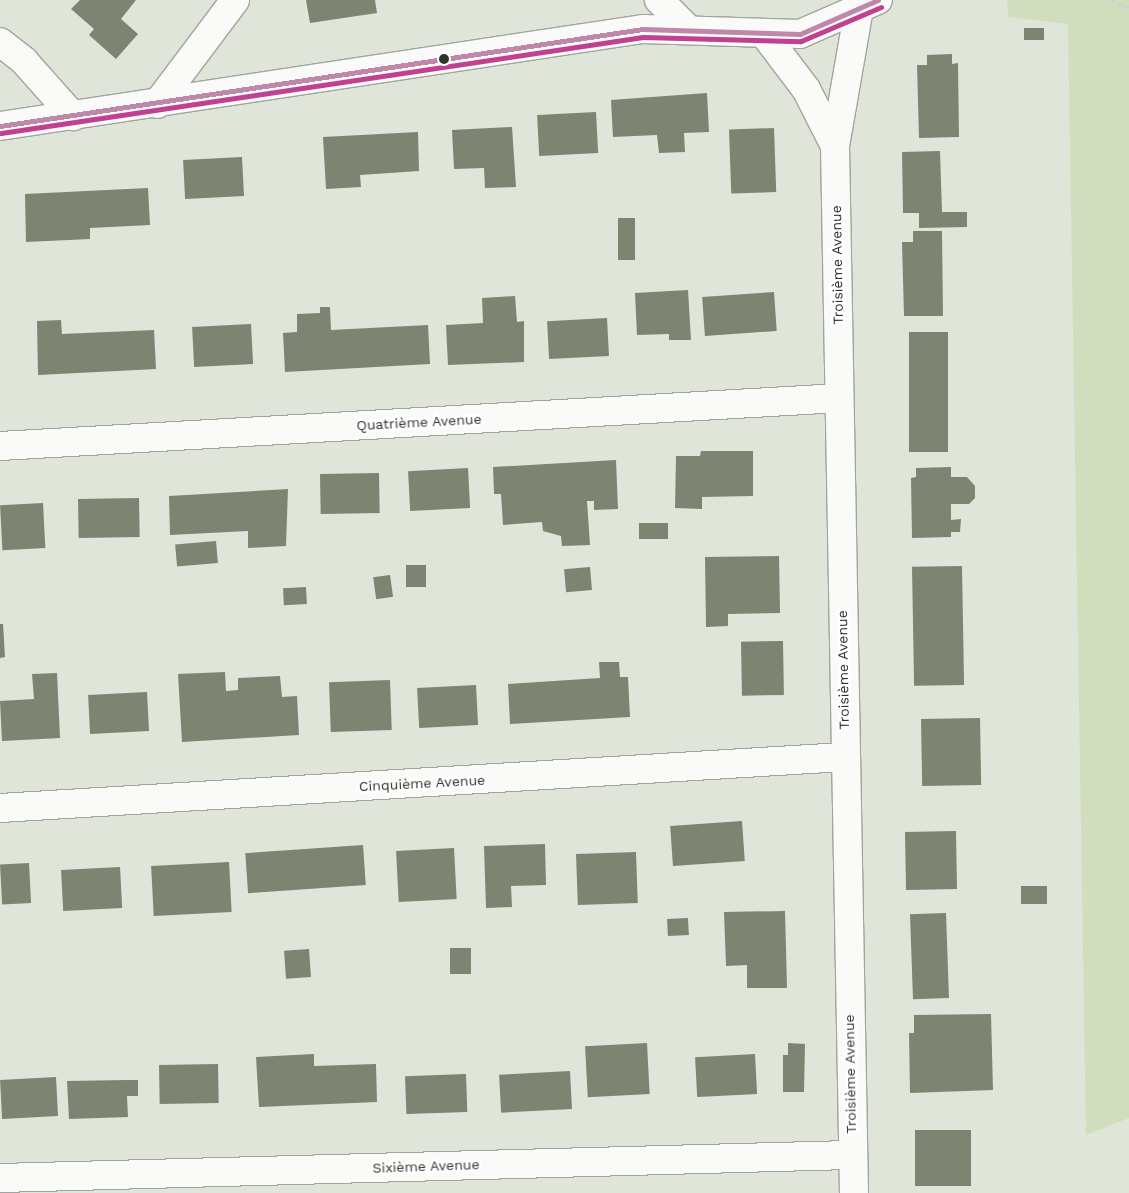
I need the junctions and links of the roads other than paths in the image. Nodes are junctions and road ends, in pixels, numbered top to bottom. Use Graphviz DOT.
graph roads {
  1 [pos="235,0"];
  2 [pos="659,0"];
  3 [pos="868,5"];
  4 [pos="687,28"];
  5 [pos="765,35"];
  6 [pos="0,42"];
  7 [pos="157,104"];
  8 [pos="73,116"];
  9 [pos="0,126"];
  10 [pos="835,146"];
  11 [pos="839,398"];
  12 [pos="0,446"];
  13 [pos="844,758"];
  14 [pos="0,808"];
  15 [pos="852,1155"];
  16 [pos="0,1178"];
  17 [pos="854,1193"];
  1 -- 7 [label="street"];
  2 -- 4 [label="street"];
  3 -- 5 [label="street"];
  3 -- 10 [label="street, Troisième Avenue"];
  4 -- 5 [label="street"];
  4 -- 7 [label="street"];
  5 -- 10 [label="street, Troisième Avenue"];
  6 -- 8 [label="street"];
  7 -- 8 [label="street"];
  8 -- 9 [label="street"];
  10 -- 11 [label="street, Troisième Avenue"];
  11 -- 12 [label="street, Quatrième Avenue"];
  11 -- 13 [label="street, Troisième Avenue"];
  13 -- 14 [label="street, Cinquième Avenue"];
  13 -- 15 [label="street, Troisième Avenue"];
  15 -- 16 [label="street, Sixième Avenue"];
  15 -- 17 [label="street, Troisième Avenue"];
}
